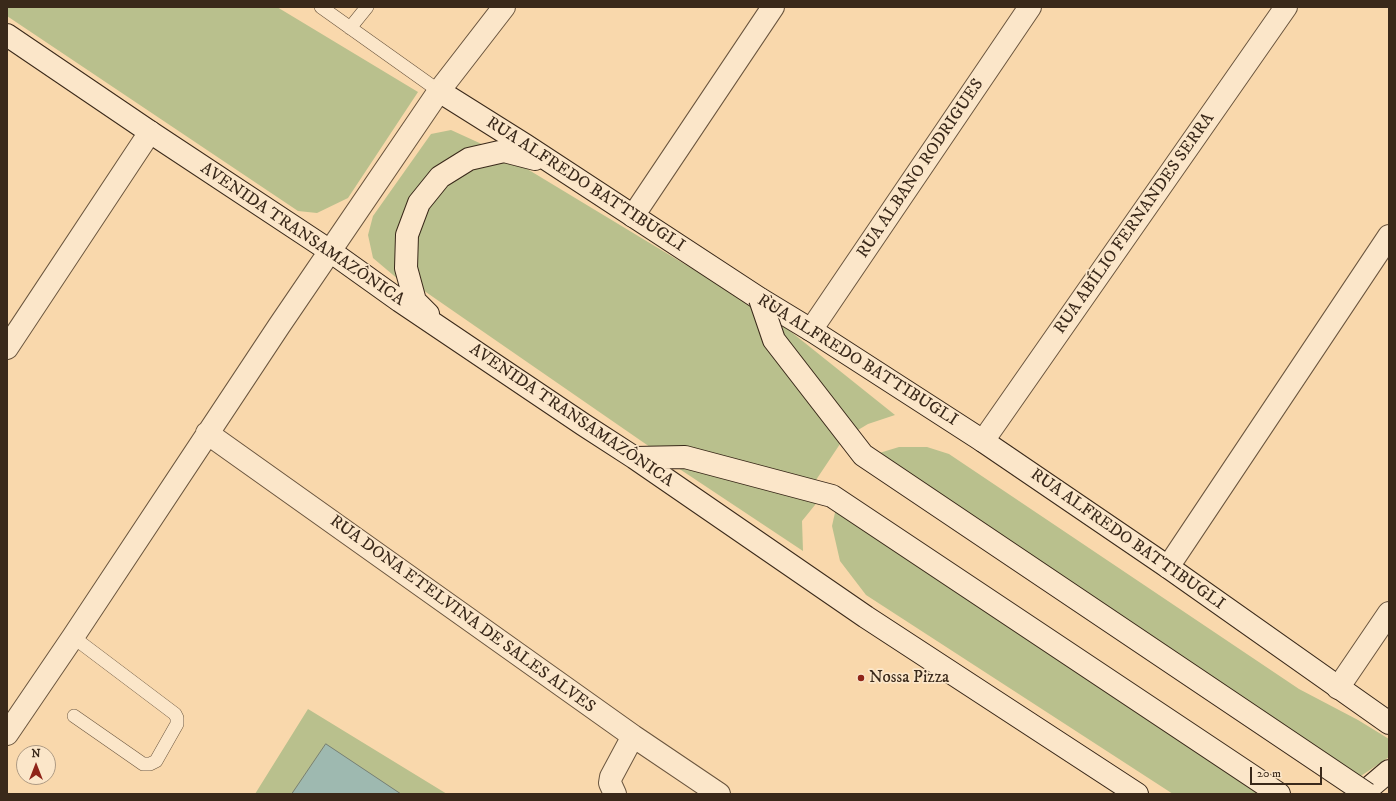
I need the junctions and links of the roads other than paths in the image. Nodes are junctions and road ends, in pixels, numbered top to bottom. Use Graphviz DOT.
graph roads {
  1 [pos="321,7"];
  2 [pos="367,7"];
  3 [pos="504,7"];
  4 [pos="773,7"];
  5 [pos="1030,7"];
  6 [pos="1286,7"];
  7 [pos="350,28"];
  8 [pos="7,35"];
  9 [pos="440,91"];
  10 [pos="150,132"];
  11 [pos="567,173"];
  12 [pos="633,216"];
  13 [pos="1389,236"];
  14 [pos="330,251"];
  15 [pos="760,299"];
  16 [pos="439,327"];
  17 [pos="812,330"];
  18 [pos="7,348"];
  19 [pos="208,433"];
  20 [pos="983,441"];
  21 [pos="635,458"];
  22 [pos="1168,567"];
  23 [pos="1389,613"];
  24 [pos="73,637"];
  25 [pos="1338,688"];
  26 [pos="74,716"];
  27 [pos="1389,723"];
  28 [pos="7,734"];
  29 [pos="633,736"];
  30 [pos="1389,771"];
  31 [pos="615,794"];
  32 [pos="719,794"];
  33 [pos="1137,794"];
  34 [pos="1279,794"];
  35 [pos="1362,794"];
  36 [pos="1367,794"];
  1 -- 7 [label="lane, RUA ALFREDO BATTIBUGLI"];
  2 -- 7 [label="lane"];
  3 -- 9 [label="street"];
  4 -- 12 [label="street"];
  5 -- 17 [label="street, RUA ALBANO RODRIGUES"];
  6 -- 20 [label="street, RUA ABÍLIO FERNANDES SERRA"];
  7 -- 9 [label="lane, RUA ALFREDO BATTIBUGLI"];
  8 -- 10 [label="street, AVENIDA TRANSAMAZÔNICA"];
  9 -- 11 [label="street, RUA ALFREDO BATTIBUGLI"];
  9 -- 14 [label="street"];
  10 -- 14 [label="street, AVENIDA TRANSAMAZÔNICA"];
  10 -- 18 [label="street"];
  11 -- 12 [label="street, RUA ALFREDO BATTIBUGLI"];
  11 -- 16 [label="street"];
  12 -- 15 [label="street, RUA ALFREDO BATTIBUGLI"];
  13 -- 22 [label="street"];
  14 -- 16 [label="street, AVENIDA TRANSAMAZÔNICA"];
  14 -- 19 [label="street"];
  15 -- 17 [label="street, RUA ALFREDO BATTIBUGLI"];
  15 -- 36 [label="street, bridge"];
  16 -- 21 [label="street, AVENIDA TRANSAMAZÔNICA"];
  17 -- 20 [label="street, RUA ALFREDO BATTIBUGLI"];
  19 -- 24 [label="street"];
  19 -- 29 [label="street, RUA DONA ETELVINA DE SALES ALVES"];
  20 -- 22 [label="street, RUA ALFREDO BATTIBUGLI"];
  21 -- 33 [label="street, AVENIDA TRANSAMAZÔNICA"];
  21 -- 34 [label="street"];
  22 -- 25 [label="street, RUA ALFREDO BATTIBUGLI"];
  23 -- 25 [label="street"];
  24 -- 26 [label="lane"];
  24 -- 28 [label="street"];
  25 -- 27 [label="street, RUA ALFREDO BATTIBUGLI"];
  29 -- 31 [label="street"];
  29 -- 32 [label="street, RUA DONA ETELVINA DE SALES ALVES"];
  30 -- 35 [label="street"];
}
